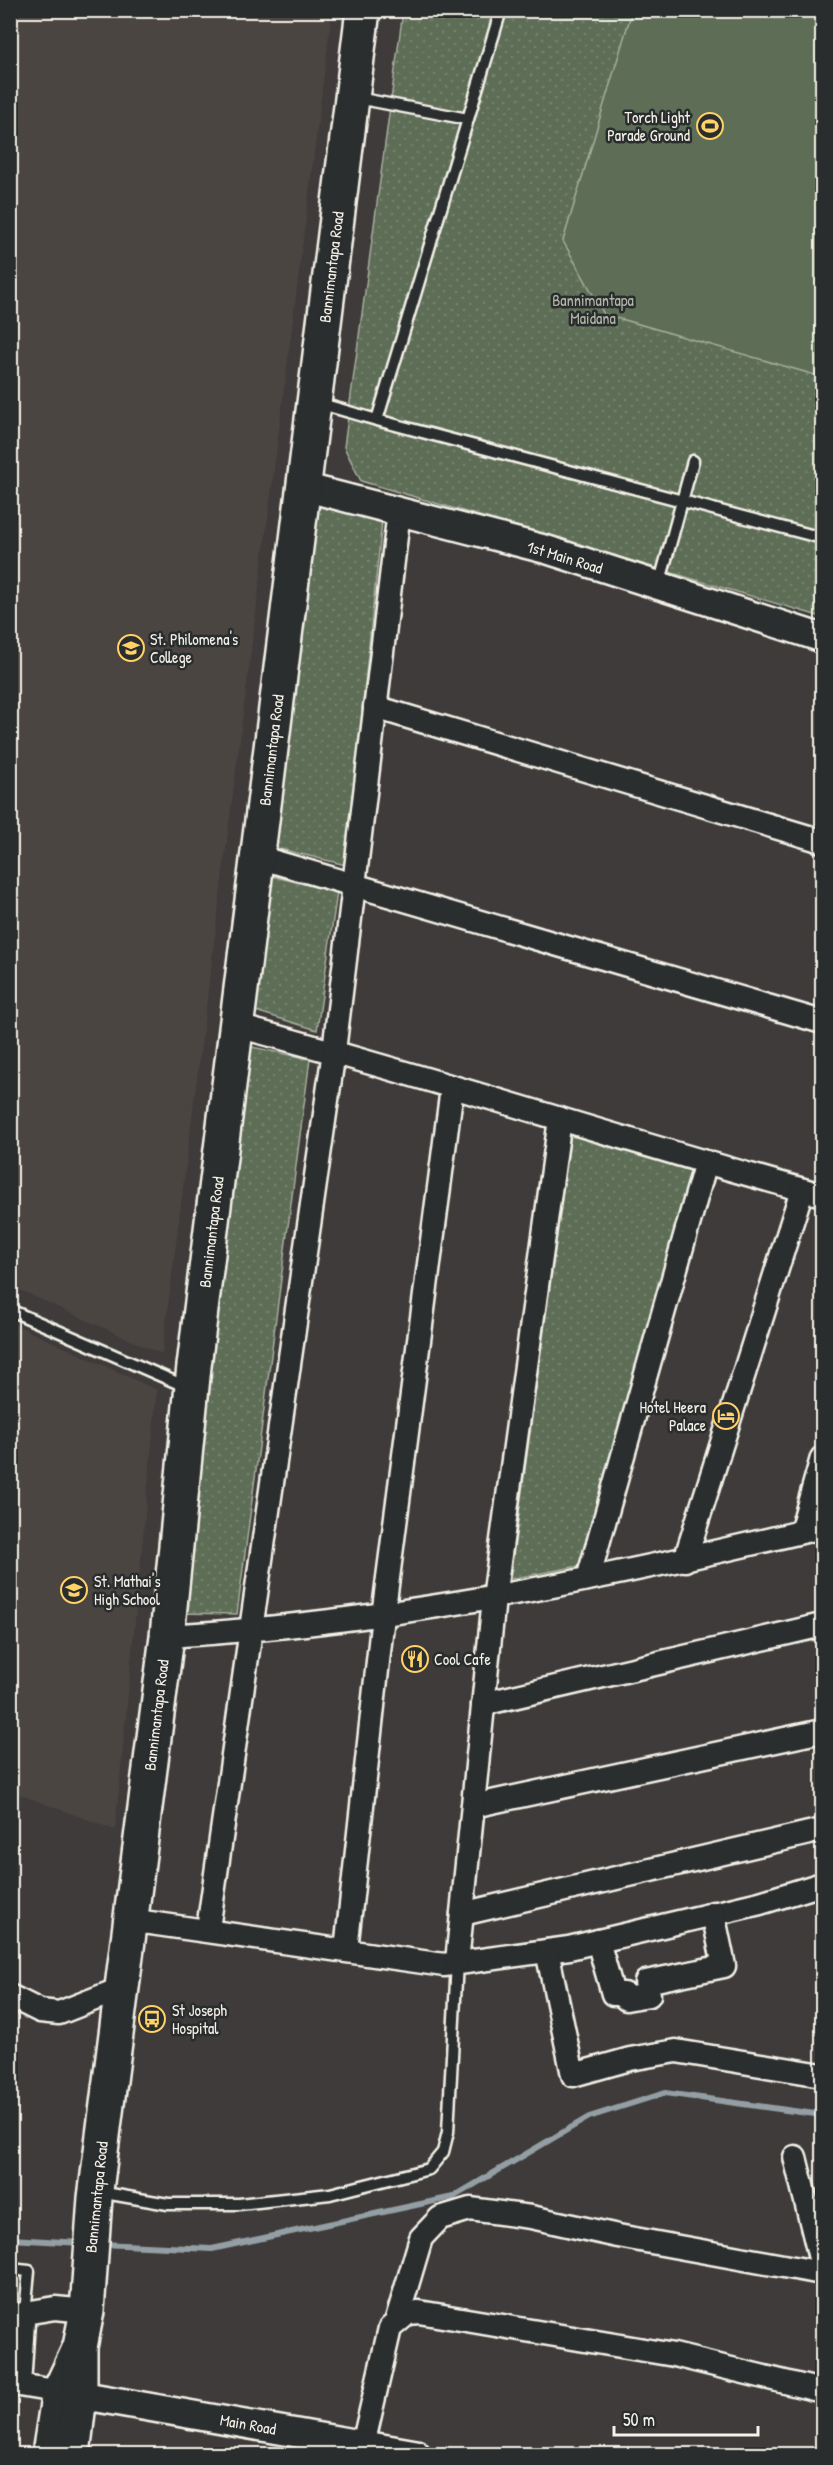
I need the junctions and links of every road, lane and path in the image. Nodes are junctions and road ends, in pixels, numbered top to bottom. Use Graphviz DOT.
graph roads {
  1 [pos="363,10"];
  2 [pos="501,10"];
  3 [pos="353,97"];
  4 [pos="468,119"];
  5 [pos="315,402"];
  6 [pos="377,420"];
  7 [pos="693,461"];
  8 [pos="304,487"];
  9 [pos="680,501"];
  10 [pos="399,511"];
  11 [pos="822,538"];
  12 [pos="659,586"];
  13 [pos="822,638"];
  14 [pos="375,707"];
  15 [pos="822,841"];
  16 [pos="258,857"];
  17 [pos="354,884"];
  18 [pos="822,1022"];
  19 [pos="237,1026"];
  20 [pos="334,1051"];
  21 [pos="452,1088"];
  22 [pos="560,1119"];
  23 [pos="706,1162"];
  24 [pos="812,1193"];
  25 [pos="10,1310"];
  26 [pos="192,1389"];
  27 [pos="822,1458"];
  28 [pos="812,1530"];
  29 [pos="685,1560"];
  30 [pos="588,1579"];
  31 [pos="494,1598"];
  32 [pos="383,1616"];
  33 [pos="822,1625"];
  34 [pos="250,1631"];
  35 [pos="167,1636"];
  36 [pos="483,1704"];
  37 [pos="822,1731"];
  38 [pos="473,1806"];
  39 [pos="822,1830"];
  40 [pos="822,1884"];
  41 [pos="713,1913"];
  42 [pos="462,1914"];
  43 [pos="129,1920"];
  44 [pos="208,1929"];
  45 [pos="598,1941"];
  46 [pos="346,1950"];
  47 [pos="547,1951"];
  48 [pos="457,1962"];
  49 [pos="120,1989"];
  50 [pos="10,1996"];
  51 [pos="822,2075"];
  52 [pos="795,2157"];
  53 [pos="95,2195"];
  54 [pos="822,2266"];
  55 [pos="10,2269"];
  56 [pos="822,2272"];
  57 [pos="87,2304"];
  58 [pos="25,2313"];
  59 [pos="397,2319"];
  60 [pos="822,2391"];
  61 [pos="69,2393"];
  62 [pos="363,2445"];
  63 [pos="49,2454"];
  64 [pos="73,2454"];
  65 [pos="416,2454"];
  1 -- 3 [label="main road, Bannimantapa Road"];
  2 -- 4 [label="lane"];
  3 -- 4 [label="lane"];
  3 -- 5 [label="main road, Bannimantapa Road"];
  4 -- 6 [label="lane"];
  5 -- 6 [label="lane"];
  5 -- 8 [label="main road, Bannimantapa Road"];
  6 -- 9 [label="lane"];
  7 -- 9 [label="lane"];
  8 -- 10 [label="street, 1st Main Road"];
  8 -- 16 [label="main road, Bannimantapa Road"];
  9 -- 11 [label="lane"];
  9 -- 12 [label="lane"];
  10 -- 12 [label="street, 1st Main Road"];
  10 -- 14 [label="street"];
  12 -- 13 [label="street, 1st Main Road"];
  14 -- 15 [label="street"];
  14 -- 17 [label="street"];
  16 -- 17 [label="street"];
  16 -- 19 [label="main road, Bannimantapa Road"];
  17 -- 18 [label="street"];
  17 -- 20 [label="street"];
  19 -- 20 [label="street"];
  19 -- 26 [label="main road, Bannimantapa Road"];
  20 -- 21 [label="street"];
  20 -- 34 [label="street"];
  21 -- 22 [label="street"];
  21 -- 32 [label="street"];
  22 -- 23 [label="street"];
  22 -- 31 [label="street"];
  23 -- 24 [label="street"];
  23 -- 30 [label="street"];
  24 -- 29 [label="street"];
  25 -- 26 [label="lane"];
  26 -- 35 [label="main road, Bannimantapa Road"];
  27 -- 28 [label="street"];
  28 -- 29 [label="street"];
  29 -- 30 [label="street"];
  30 -- 31 [label="street"];
  31 -- 32 [label="street"];
  31 -- 36 [label="street"];
  32 -- 34 [label="street"];
  32 -- 46 [label="street"];
  33 -- 36 [label="street"];
  34 -- 35 [label="street"];
  34 -- 44 [label="street"];
  35 -- 43 [label="main road, Bannimantapa Road"];
  36 -- 38 [label="street"];
  37 -- 38 [label="street"];
  38 -- 42 [label="street"];
  39 -- 42 [label="street"];
  40 -- 41 [label="street"];
  41 -- 45 [label="street"];
  41 -- 45 [label="street"];
  42 -- 48 [label="street"];
  43 -- 44 [label="street"];
  43 -- 49 [label="main road, Bannimantapa Road"];
  44 -- 46 [label="street"];
  45 -- 47 [label="street"];
  46 -- 48 [label="street"];
  47 -- 48 [label="street"];
  47 -- 51 [label="street"];
  48 -- 53 [label="lane"];
  49 -- 50 [label="street"];
  49 -- 53 [label="main road, Bannimantapa Road"];
  52 -- 54 [label="street"];
  53 -- 57 [label="main road, Bannimantapa Road"];
  55 -- 58 [label="lane"];
  56 -- 59 [label="street"];
  57 -- 58 [label="street"];
  57 -- 61 [label="main road, Bannimantapa Road"];
  58 -- 61 [label="street"];
  59 -- 60 [label="street"];
  59 -- 62 [label="street"];
  61 -- 62 [label="street, Main Road"];
  61 -- 63 [label="main road"];
  61 -- 64 [label="main road, Bannimantapa Road"];
  62 -- 65 [label="street, Main Road"];
}
